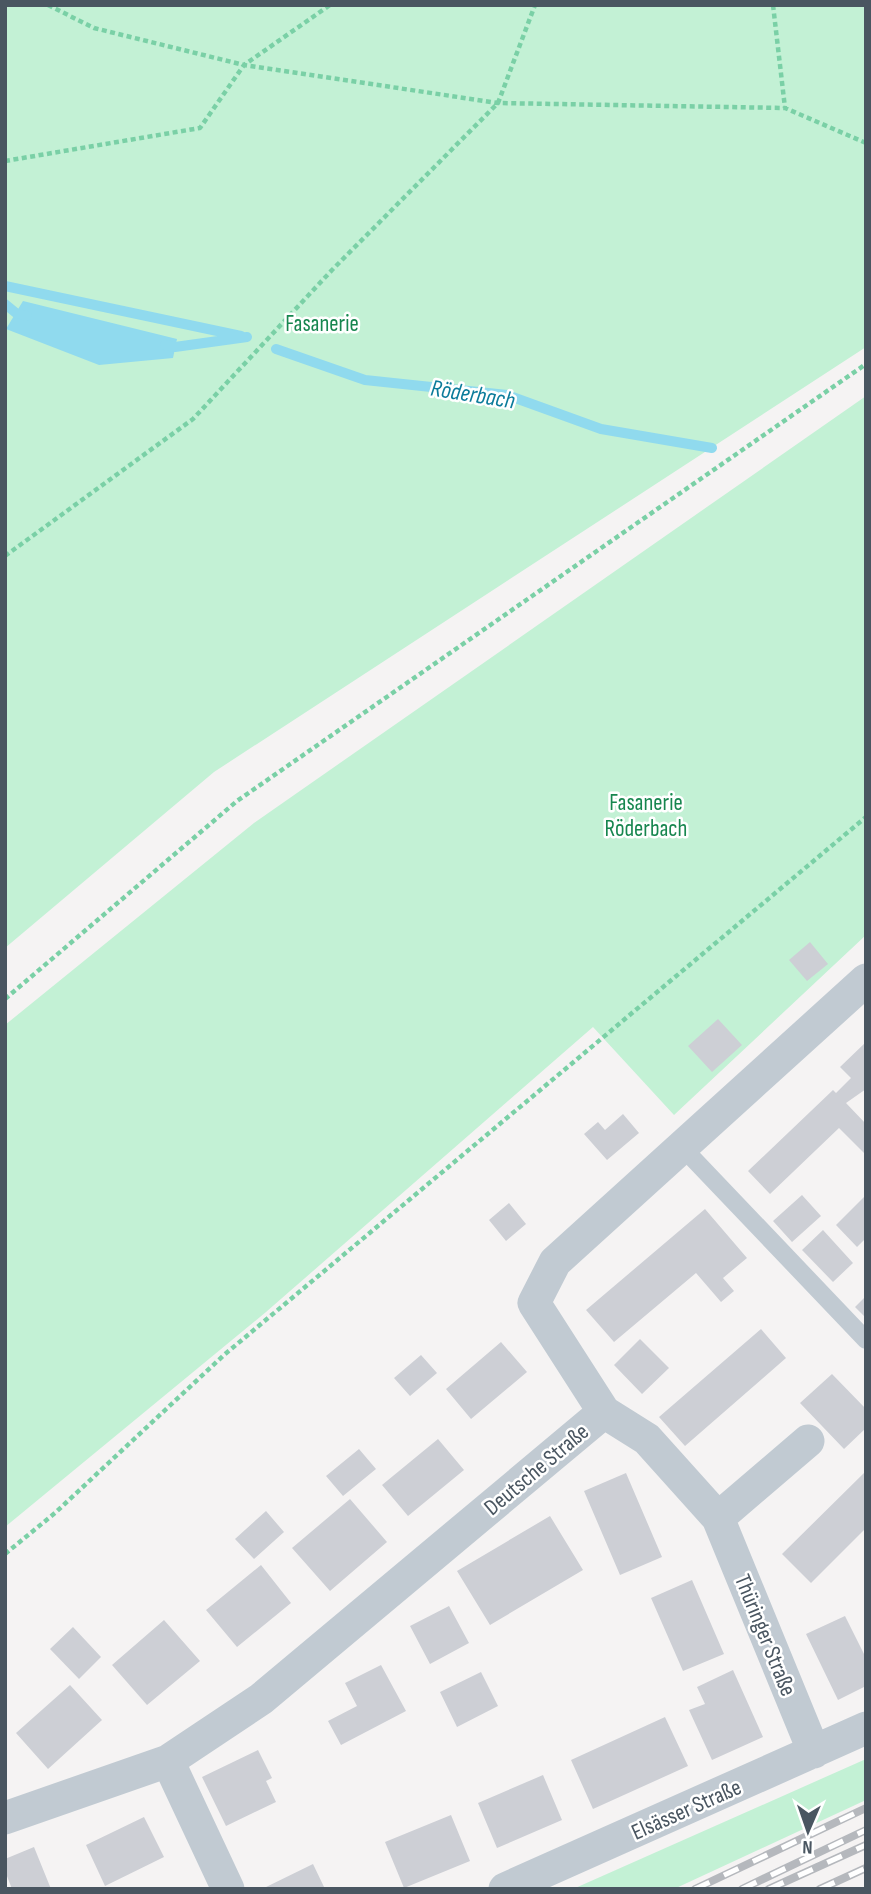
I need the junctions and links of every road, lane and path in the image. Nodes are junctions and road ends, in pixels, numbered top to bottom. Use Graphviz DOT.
graph roads {
  1 [pos="47,5"];
  2 [pos="330,5"];
  3 [pos="535,5"];
  4 [pos="773,5"];
  5 [pos="244,65"];
  6 [pos="498,103"];
  7 [pos="785,108"];
  8 [pos="865,140"];
  9 [pos="5,161"];
  10 [pos="866,364"];
  11 [pos="5,556"];
  12 [pos="866,817"];
  13 [pos="862,991"];
  14 [pos="5,999"];
  15 [pos="682,1147"];
  16 [pos="866,1340"];
  17 [pos="604,1412"];
  18 [pos="808,1441"];
  19 [pos="718,1518"];
  20 [pos="5,1554"];
  21 [pos="866,1728"];
  22 [pos="814,1752"];
  23 [pos="168,1760"];
  24 [pos="5,1818"];
  25 [pos="228,1889"];
  26 [pos="505,1889"];
  1 -- 5 [label="path"];
  2 -- 5 [label="path"];
  3 -- 6 [label="path"];
  4 -- 7 [label="path"];
  5 -- 6 [label="path"];
  5 -- 9 [label="path"];
  6 -- 7 [label="path"];
  6 -- 11 [label="path"];
  7 -- 8 [label="path"];
  10 -- 14 [label="path"];
  12 -- 20 [label="path"];
  13 -- 15 [label="street, Deutsche Straße"];
  15 -- 16 [label="lane"];
  15 -- 17 [label="street, Deutsche Straße"];
  17 -- 19 [label="street, Thüringer Straße"];
  17 -- 23 [label="street, Deutsche Straße"];
  18 -- 19 [label="street"];
  19 -- 22 [label="street, Thüringer Straße"];
  21 -- 22 [label="street, Elsässer Straße"];
  22 -- 26 [label="street, Elsässer Straße"];
  23 -- 24 [label="street, Deutsche Straße"];
  23 -- 25 [label="street"];
}
